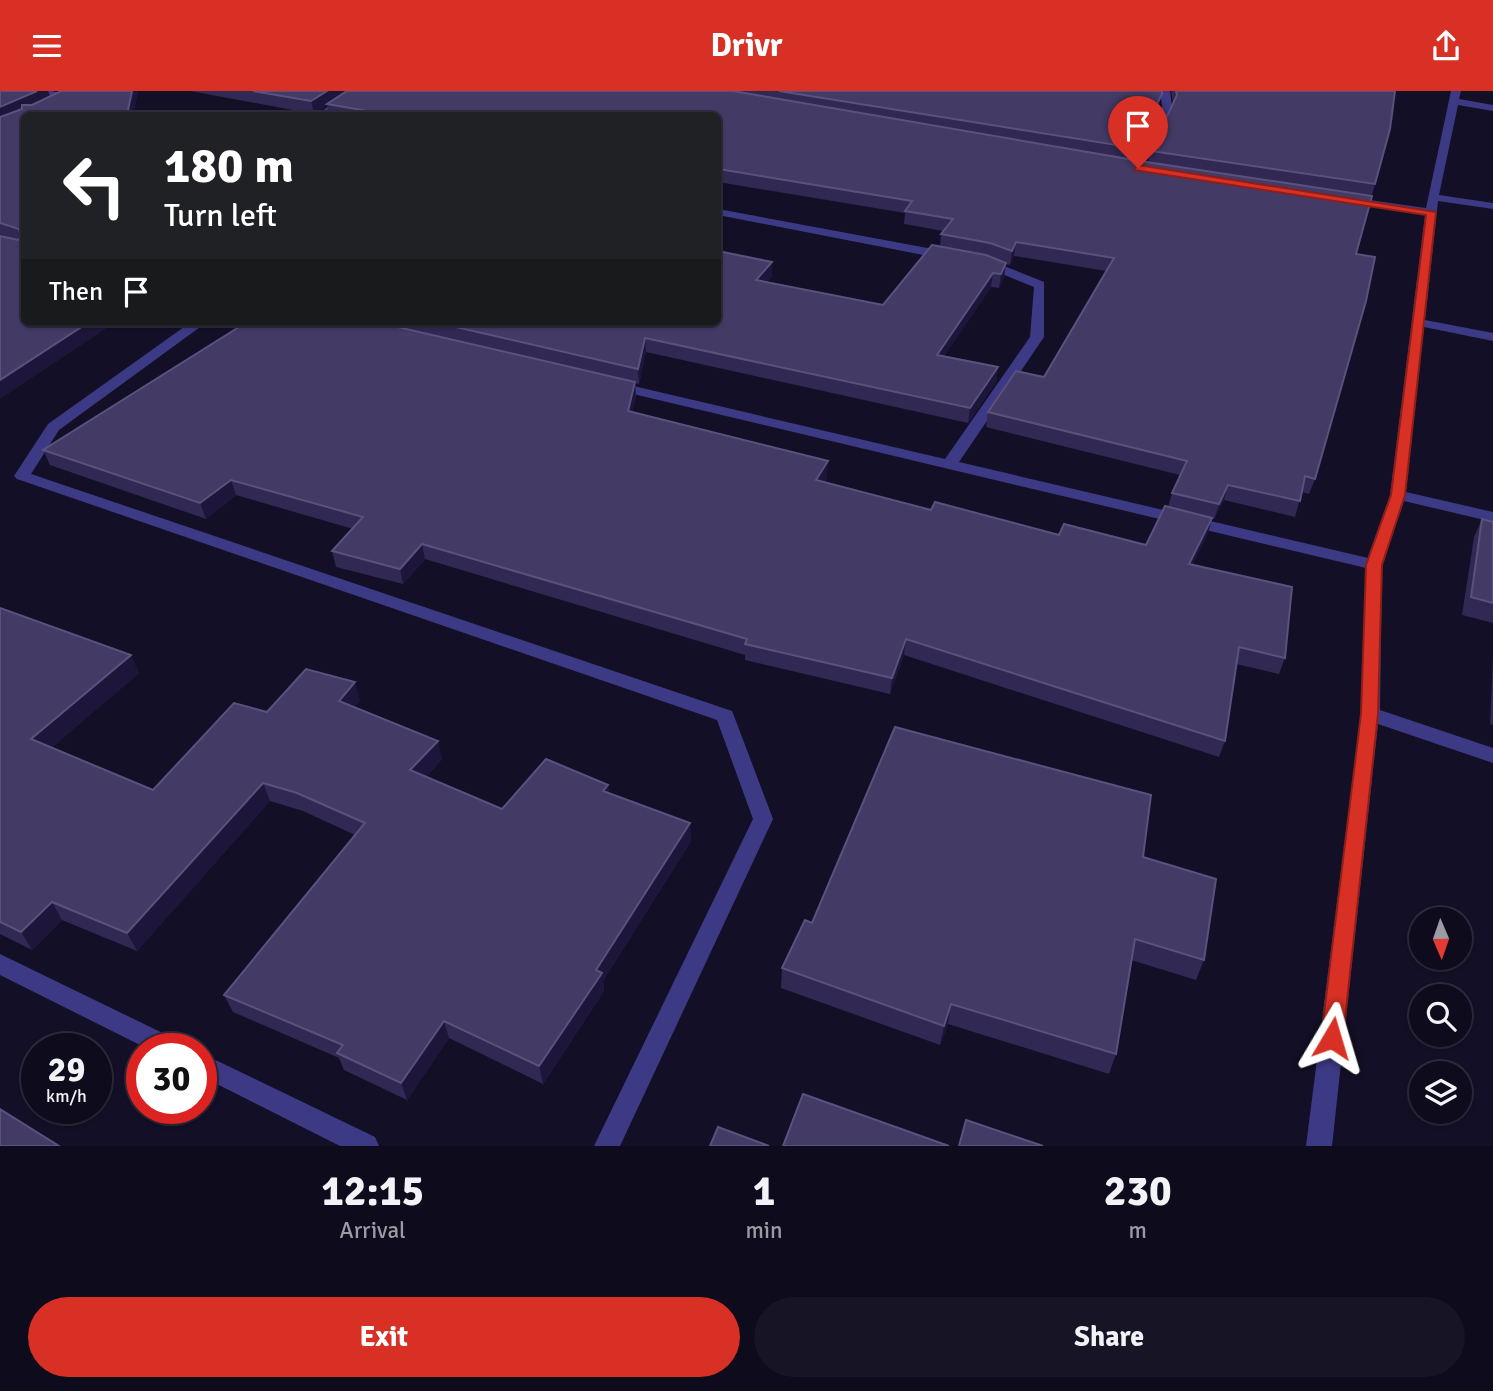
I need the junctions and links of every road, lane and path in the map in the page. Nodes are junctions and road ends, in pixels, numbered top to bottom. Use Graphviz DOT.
graph roads {
  1 [pos="37,91"];
  2 [pos="84,91"];
  3 [pos="358,91"];
  4 [pos="1165,91"];
  5 [pos="1454,96"];
  6 [pos="69,97"];
  7 [pos="48,106"];
  8 [pos="1493,108"];
  9 [pos="326,112"];
  10 [pos="1124,166"];
  11 [pos="1138,168"];
  12 [pos="1151,170"];
  13 [pos="1338,198"];
  14 [pos="1432,205"];
  15 [pos="1493,206"];
  16 [pos="721,213"];
  17 [pos="1418,323"];
  18 [pos="194,326"];
  19 [pos="1493,337"];
  20 [pos="601,383"];
  21 [pos="949,465"];
  22 [pos="1398,495"];
  23 [pos="1493,517"];
  24 [pos="1374,565"];
  25 [pos="1370,714"];
  26 [pos="1493,756"];
  27 [pos="0,964"];
  28 [pos="139,1033"];
  29 [pos="217,1072"];
  30 [pos="366,1146"];
  31 [pos="607,1146"];
  32 [pos="1319,1146"];
  1 -- 6 [label="street"];
  2 -- 6 [label="street"];
  3 -- 9 [label="street"];
  4 -- 11 [label="street"];
  5 -- 8 [label="street"];
  5 -- 14 [label="street"];
  6 -- 7 [label="street"];
  10 -- 11 [label="street"];
  11 -- 12 [label="street"];
  13 -- 14 [label="street"];
  14 -- 15 [label="street"];
  14 -- 17 [label="street"];
  16 -- 21 [label="street"];
  17 -- 19 [label="street"];
  17 -- 22 [label="street"];
  18 -- 31 [label="street"];
  20 -- 21 [label="street"];
  21 -- 24 [label="street"];
  22 -- 23 [label="street"];
  22 -- 24 [label="street"];
  24 -- 25 [label="street"];
  25 -- 26 [label="street"];
  25 -- 32 [label="street"];
  27 -- 28 [label="street"];
  29 -- 30 [label="street"];
}
